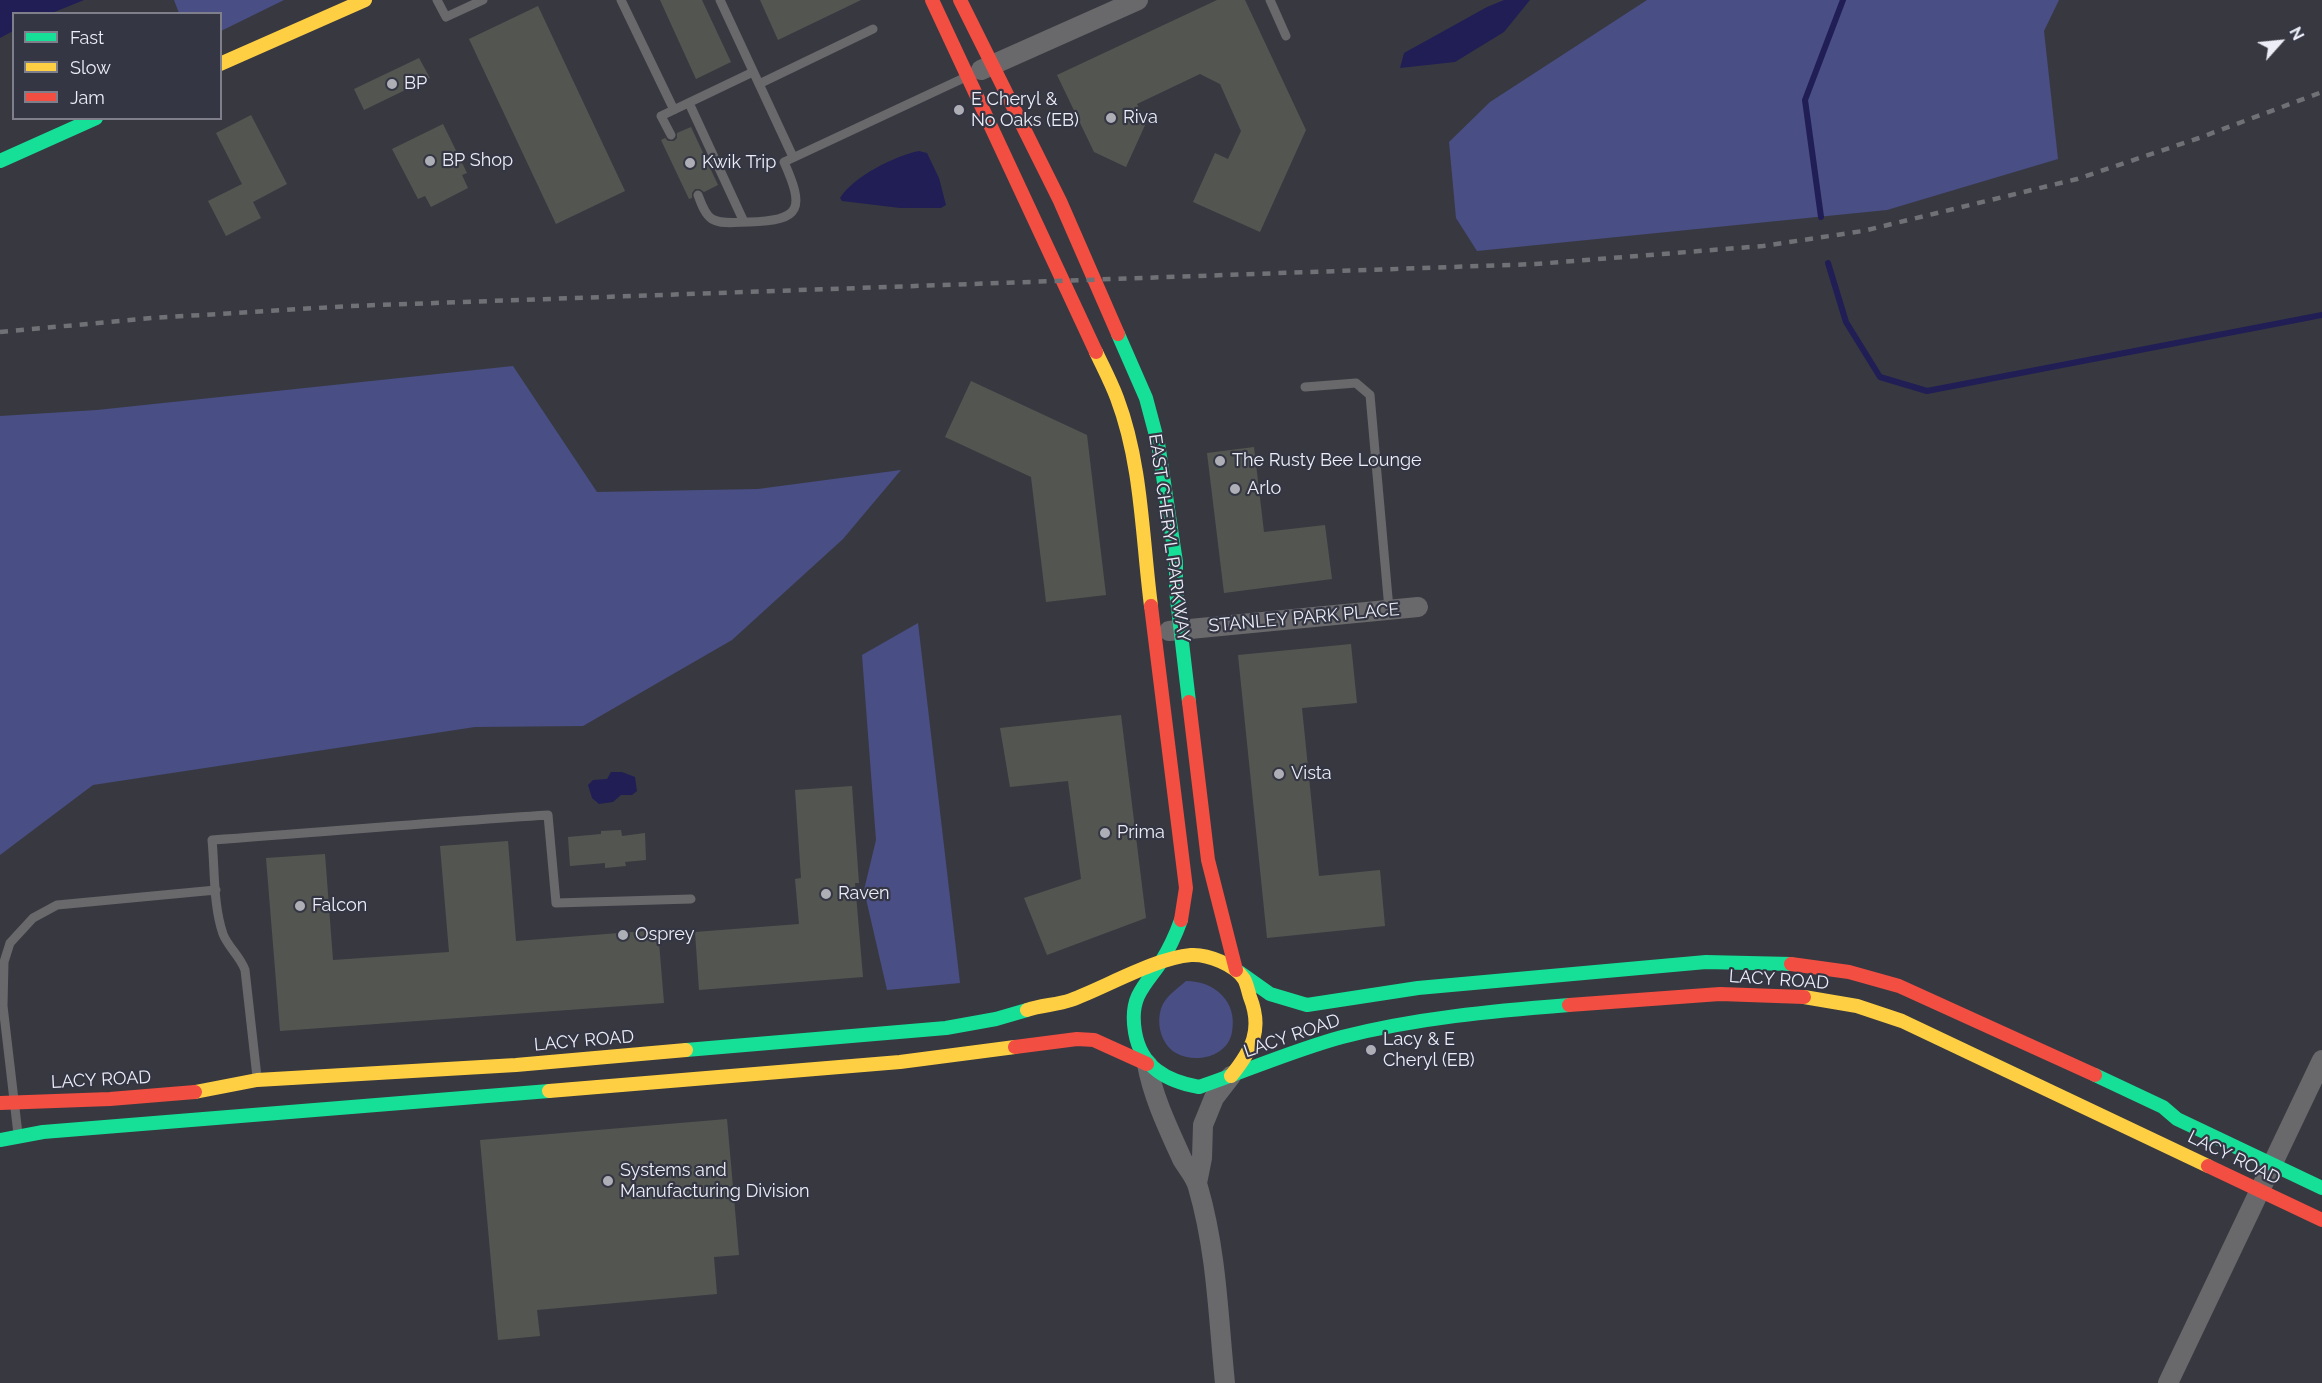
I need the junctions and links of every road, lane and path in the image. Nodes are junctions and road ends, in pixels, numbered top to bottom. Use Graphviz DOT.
graph roads {
  1 [pos="365,0"];
  2 [pos="437,0"];
  3 [pos="483,0"];
  4 [pos="621,0"];
  5 [pos="720,0"];
  6 [pos="932,0"];
  7 [pos="960,0"];
  8 [pos="1138,0"];
  9 [pos="1270,0"];
  10 [pos="873,29"];
  11 [pos="1286,36"];
  12 [pos="222,63"];
  13 [pos="992,65"];
  14 [pos="753,72"];
  15 [pos="967,76"];
  16 [pos="759,84"];
  17 [pos="689,103"];
  18 [pos="674,110"];
  19 [pos="92,120"];
  20 [pos="671,135"];
  21 [pos="793,157"];
  22 [pos="0,161"];
  23 [pos="698,195"];
  24 [pos="744,222"];
  25 [pos="1305,387"];
  26 [pos="1418,607"];
  27 [pos="1389,609"];
  28 [pos="1181,629"];
  29 [pos="1154,632"];
  30 [pos="216,890"];
  31 [pos="691,899"];
  32 [pos="1162,962"];
  33 [pos="1236,970"];
  34 [pos="2322,1060"];
  35 [pos="1147,1064"];
  36 [pos="1231,1076"];
  37 [pos="257,1080"];
  38 [pos="0,1102"];
  39 [pos="14,1102"];
  40 [pos="18,1136"];
  41 [pos="0,1140"];
  42 [pos="2272,1165"];
  43 [pos="1197,1183"];
  44 [pos="2322,1188"];
  45 [pos="2260,1190"];
  46 [pos="2322,1220"];
  47 [pos="1225,1383"];
  48 [pos="2168,1383"];
  1 -- 12 [label="main road"];
  2 -- 3 [label="lane"];
  4 -- 18 [label="lane"];
  5 -- 14 [label="lane"];
  6 -- 15 [label="main road, EAST CHERYL PARKWAY"];
  7 -- 13 [label="main road, EAST CHERYL PARKWAY"];
  8 -- 13 [label="street"];
  9 -- 11 [label="lane"];
  10 -- 16 [label="lane"];
  13 -- 15 [label="street"];
  13 -- 28 [label="main road, EAST CHERYL PARKWAY"];
  14 -- 16 [label="lane"];
  14 -- 17 [label="lane"];
  15 -- 21 [label="lane"];
  15 -- 29 [label="main road, EAST CHERYL PARKWAY"];
  16 -- 21 [label="lane"];
  17 -- 18 [label="lane"];
  17 -- 24 [label="lane"];
  18 -- 20 [label="lane"];
  19 -- 22 [label="main road"];
  21 -- 24 [label="lane"];
  23 -- 24 [label="lane"];
  25 -- 27 [label="lane"];
  26 -- 27 [label="street, STANLEY PARK PLACE"];
  27 -- 28 [label="street, STANLEY PARK PLACE"];
  28 -- 29 [label="street, STANLEY PARK PLACE"];
  28 -- 33 [label="main road, EAST CHERYL PARKWAY"];
  29 -- 32 [label="main road, EAST CHERYL PARKWAY"];
  30 -- 31 [label="lane"];
  30 -- 37 [label="lane"];
  30 -- 39 [label="lane"];
  32 -- 33 [label="main road"];
  32 -- 35 [label="main road"];
  32 -- 37 [label="main road, LACY ROAD"];
  33 -- 36 [label="main road"];
  33 -- 42 [label="main road, LACY ROAD"];
  34 -- 42 [label="street"];
  35 -- 36 [label="main road"];
  35 -- 40 [label="main road"];
  35 -- 43 [label="street"];
  36 -- 43 [label="street"];
  36 -- 45 [label="main road, LACY ROAD"];
  37 -- 39 [label="main road, LACY ROAD"];
  38 -- 39 [label="main road, LACY ROAD"];
  39 -- 40 [label="lane"];
  40 -- 41 [label="main road"];
  42 -- 44 [label="main road, LACY ROAD"];
  42 -- 45 [label="street"];
  43 -- 47 [label="street"];
  45 -- 46 [label="main road, LACY ROAD"];
  45 -- 48 [label="street"];
}
